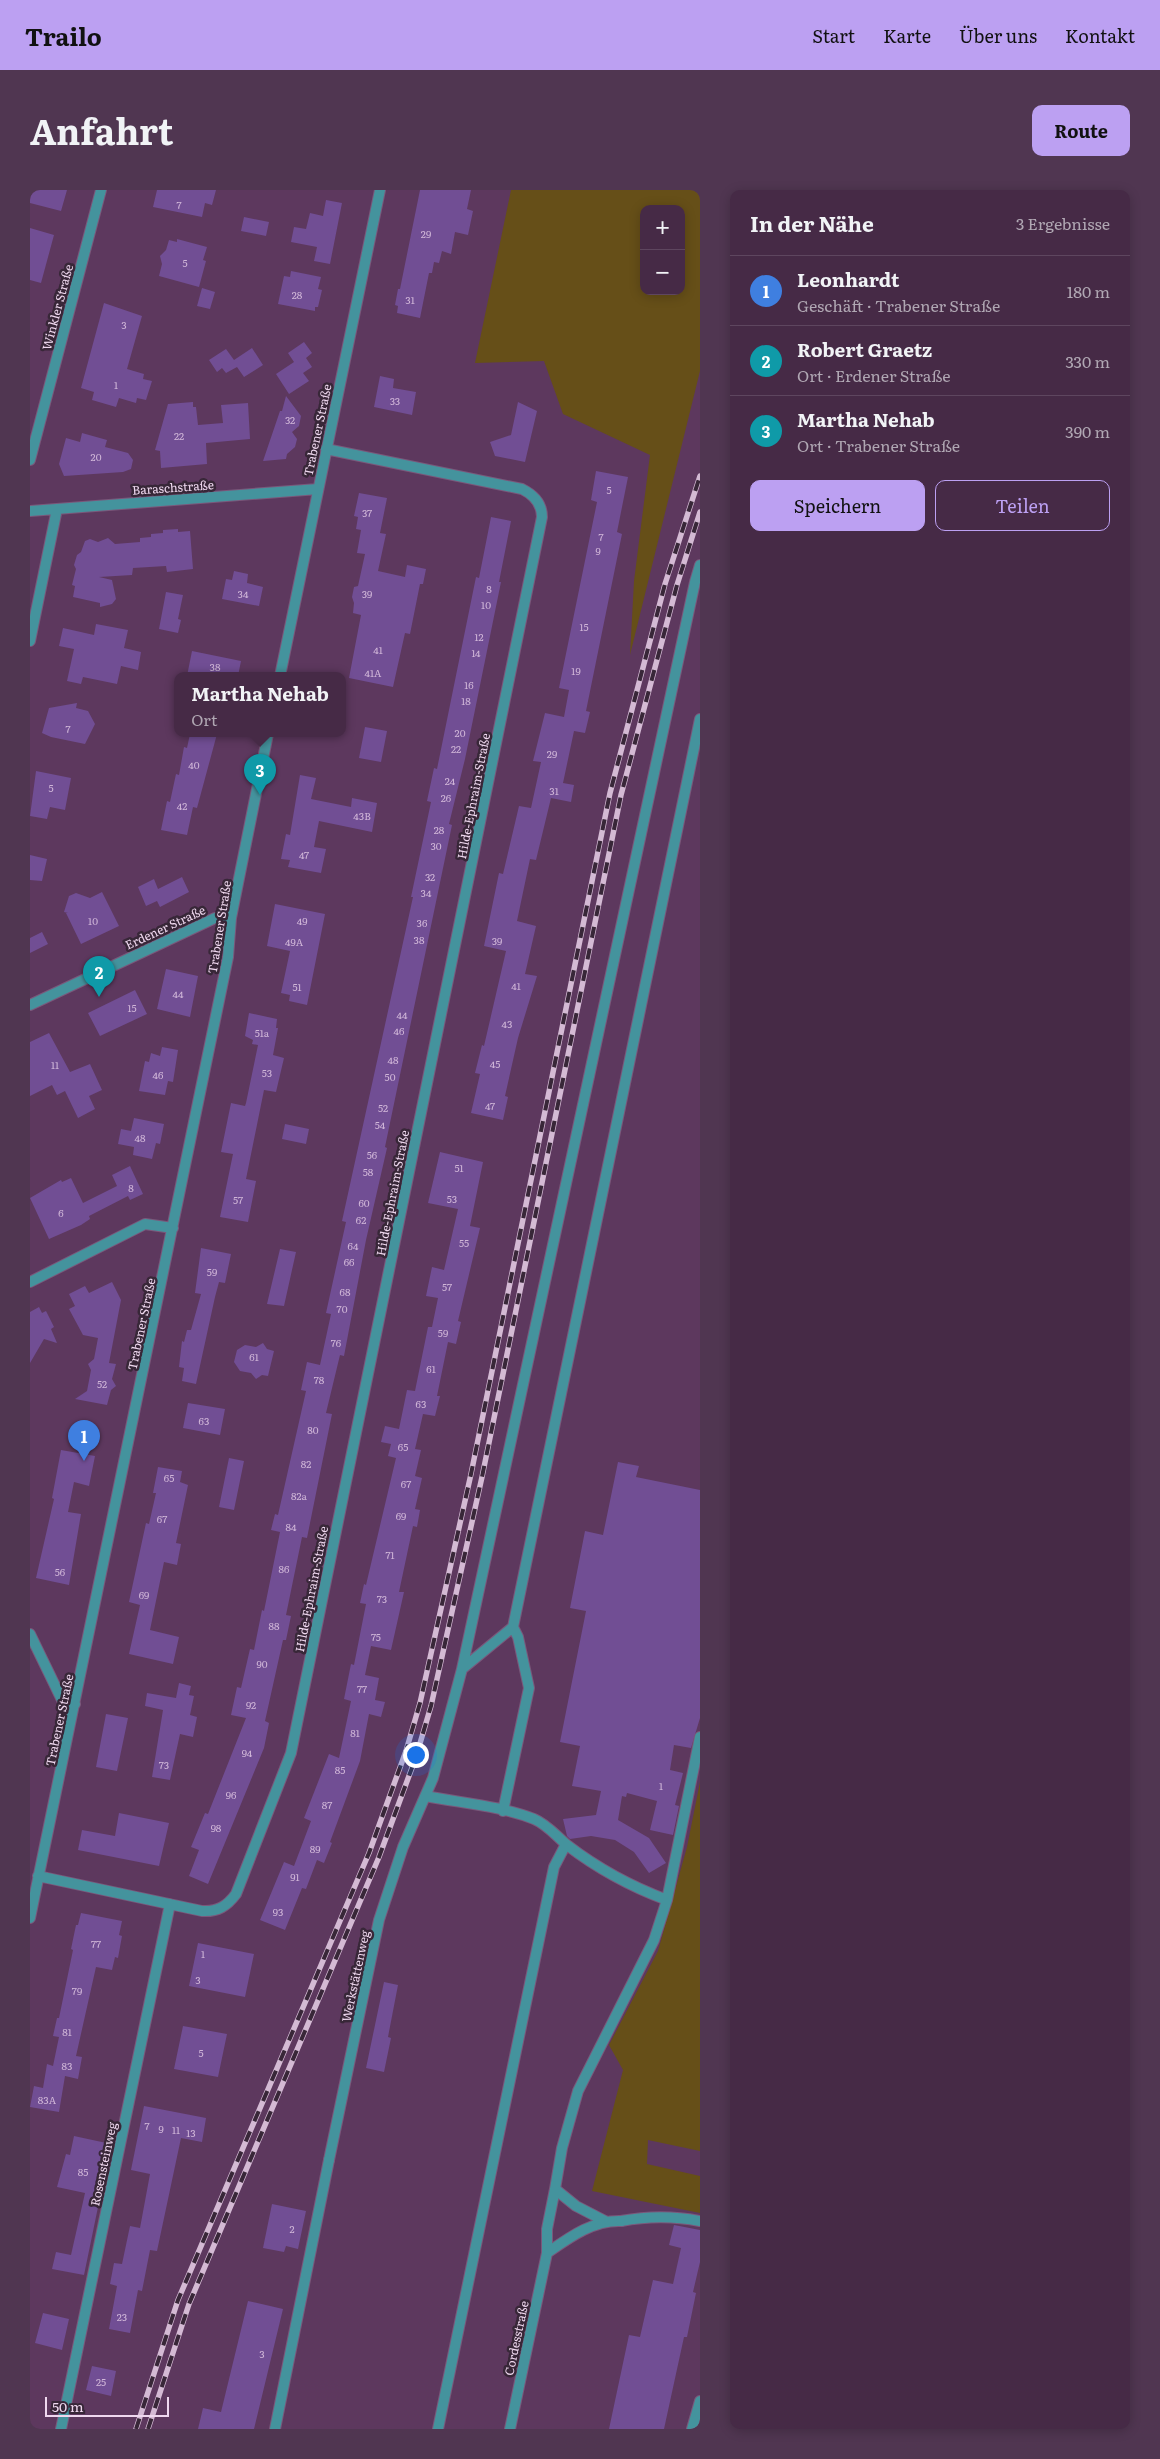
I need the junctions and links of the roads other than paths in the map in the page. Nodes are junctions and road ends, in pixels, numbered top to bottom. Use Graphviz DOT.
graph roads {
  1 [pos="101,190"];
  2 [pos="380,190"];
  3 [pos="326,450"];
  4 [pos="30,460"];
  5 [pos="318,489"];
  6 [pos="57,509"];
  7 [pos="30,511"];
  8 [pos="700,565"];
  9 [pos="697,583"];
  10 [pos="30,641"];
  11 [pos="281,672"];
  12 [pos="700,720"];
  13 [pos="267,737"];
  14 [pos="231,918"];
  15 [pos="30,1005"];
  16 [pos="173,1228"];
  17 [pos="30,1282"];
  18 [pos="513,1627"];
  19 [pos="30,1634"];
  20 [pos="462,1669"];
  21 [pos="76,1704"];
  22 [pos="700,1737"];
  23 [pos="426,1796"];
  24 [pos="503,1811"];
  25 [pos="566,1844"];
  26 [pos="38,1876"];
  27 [pos="666,1900"];
  28 [pos="170,1904"];
  29 [pos="30,1918"];
  30 [pos="555,2189"];
  31 [pos="605,2220"];
  32 [pos="700,2221"];
  33 [pos="547,2253"];
  34 [pos="700,2400"];
  35 [pos="61,2429"];
  36 [pos="275,2429"];
  37 [pos="438,2429"];
  38 [pos="510,2429"];
  39 [pos="692,2429"];
  1 -- 4 [label="street, Winkler Straße"];
  2 -- 3 [label="street, Trabener Straße"];
  3 -- 5 [label="street, Trabener Straße"];
  3 -- 28 [label="street, Hilde-Ephraim-Straße"];
  5 -- 6 [label="street, Baraschstraße"];
  5 -- 11 [label="street, Trabener Straße"];
  6 -- 7 [label="street, Baraschstraße"];
  6 -- 10 [label="street"];
  8 -- 9 [label="street, Werkstättenweg"];
  9 -- 20 [label="street, Werkstättenweg"];
  12 -- 18 [label="street"];
  13 -- 14 [label="street, Trabener Straße"];
  14 -- 15 [label="street, Erdener Straße"];
  14 -- 16 [label="street, Trabener Straße"];
  16 -- 17 [label="street"];
  16 -- 21 [label="street, Trabener Straße"];
  18 -- 20 [label="street"];
  18 -- 24 [label="street"];
  19 -- 21 [label="street"];
  20 -- 23 [label="street, Werkstättenweg"];
  21 -- 26 [label="street, Trabener Straße"];
  22 -- 27 [label="street"];
  23 -- 24 [label="street"];
  23 -- 36 [label="street, Werkstättenweg"];
  24 -- 25 [label="street"];
  25 -- 27 [label="street"];
  25 -- 37 [label="street"];
  26 -- 28 [label="street, Hilde-Ephraim-Straße"];
  26 -- 29 [label="street, Trabener Straße"];
  27 -- 30 [label="street"];
  28 -- 35 [label="street, Rosensteinweg"];
  30 -- 31 [label="street"];
  30 -- 33 [label="street, Cordesstraße"];
  31 -- 32 [label="street"];
  31 -- 33 [label="street"];
  33 -- 38 [label="street, Cordesstraße"];
  34 -- 39 [label="street"];
}
